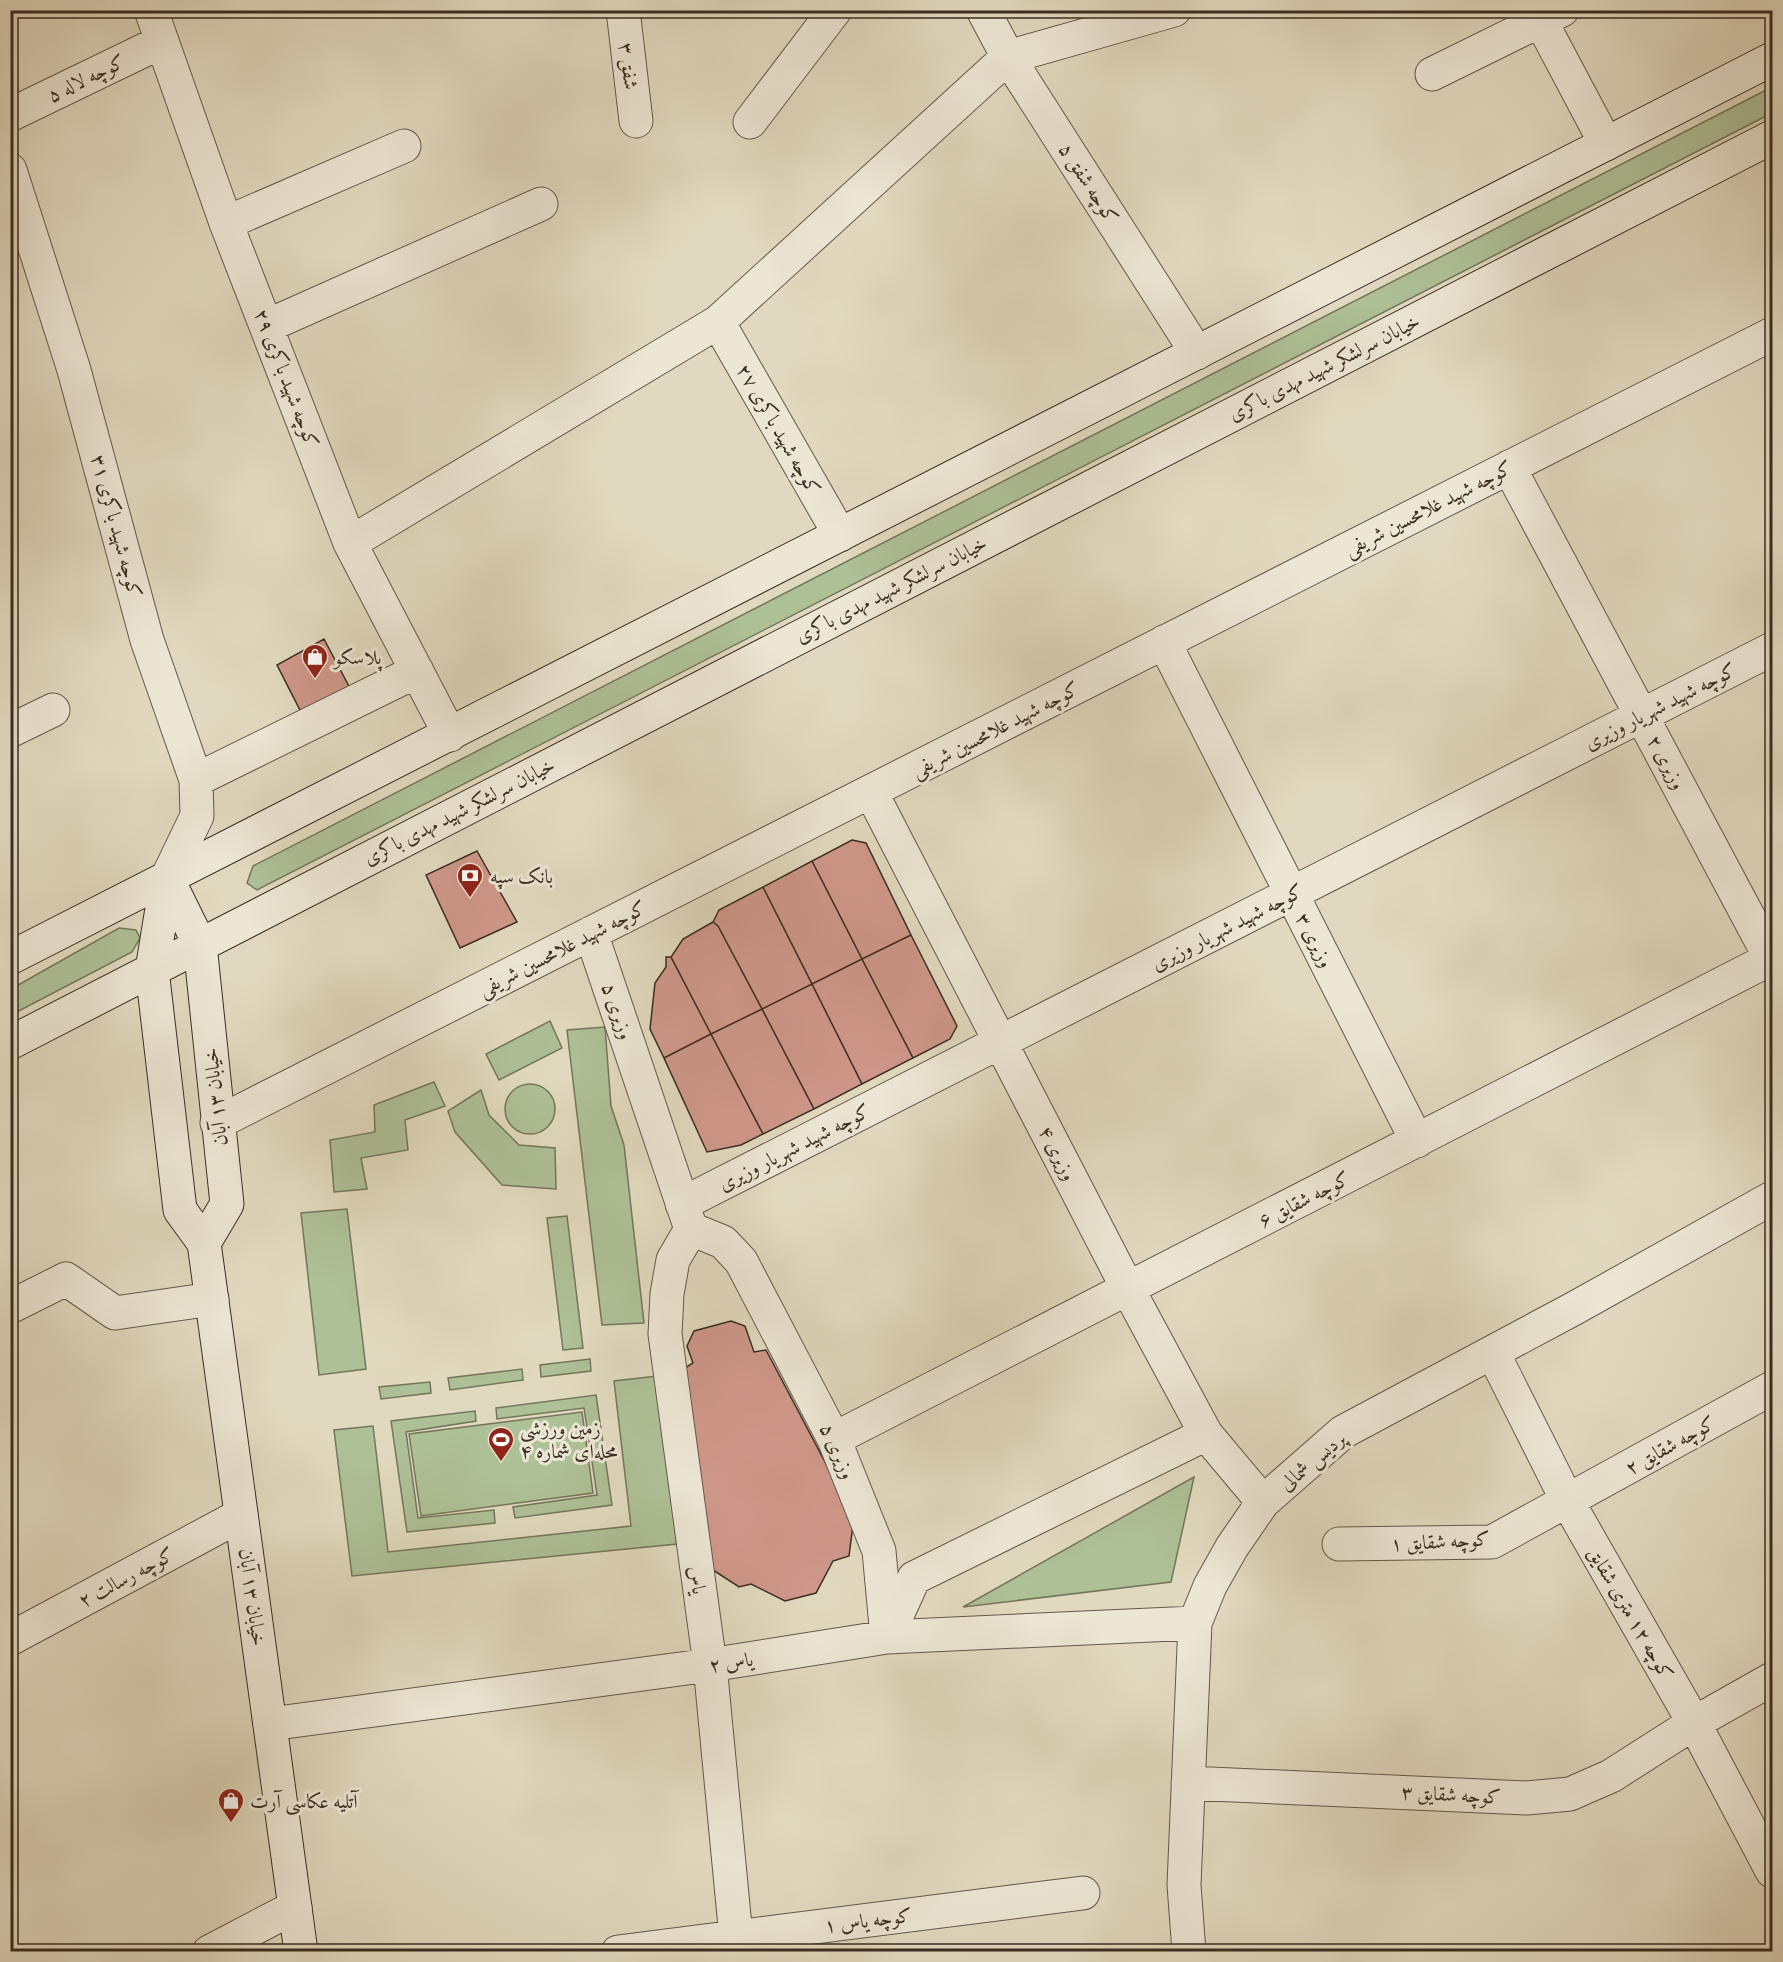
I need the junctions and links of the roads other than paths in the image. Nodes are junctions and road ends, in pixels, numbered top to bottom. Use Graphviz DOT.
graph roads {
  1 [pos="151,10"];
  2 [pos="623,10"];
  3 [pos="835,10"];
  4 [pos="983,10"];
  5 [pos="1174,10"];
  6 [pos="1546,14"];
  7 [pos="162,42"];
  8 [pos="1008,57"];
  9 [pos="1773,59"];
  10 [pos="1432,74"];
  11 [pos="10,115"];
  12 [pos="636,121"];
  13 [pos="750,122"];
  14 [pos="1773,137"];
  15 [pos="1606,144"];
  16 [pos="404,146"];
  17 [pos="10,170"];
  18 [pos="541,204"];
  19 [pos="226,223"];
  20 [pos="718,322"];
  21 [pos="267,326"];
  22 [pos="1773,334"];
  23 [pos="1197,353"];
  24 [pos="1509,467"];
  25 [pos="840,535"];
  26 [pos="350,543"];
  27 [pos="1164,642"];
  28 [pos="1773,649"];
  29 [pos="417,671"];
  30 [pos="53,710"];
  31 [pos="1642,715"];
  32 [pos="10,731"];
  33 [pos="450,735"];
  34 [pos="196,780"];
  35 [pos="871,792"];
  36 [pos="166,878"];
  37 [pos="1292,894"];
  38 [pos="591,933"];
  39 [pos="200,945"];
  40 [pos="10,958"];
  41 [pos="1772,959"];
  42 [pos="152,970"];
  43 [pos="1000,1042"];
  44 [pos="10,1043"];
  45 [pos="218,1123"];
  46 [pos="1417,1141"];
  47 [pos="1773,1197"];
  48 [pos="686,1216"];
  49 [pos="204,1243"];
  50 [pos="1128,1289"];
  51 [pos="212,1299"];
  52 [pos="10,1307"];
  53 [pos="1493,1353"];
  54 [pos="1773,1388"];
  55 [pos="1206,1434"];
  56 [pos="834,1439"];
  57 [pos="1263,1502"];
  58 [pos="1568,1502"];
  59 [pos="242,1515"];
  60 [pos="1339,1544"];
  61 [pos="1195,1623"];
  62 [pos="887,1637"];
  63 [pos="10,1639"];
  64 [pos="710,1665"];
  65 [pos="1773,1678"];
  66 [pos="1694,1723"];
  67 [pos="270,1724"];
  68 [pos="1188,1783"];
  69 [pos="1773,1872"];
  70 [pos="1083,1893"];
  71 [pos="295,1907"];
  72 [pos="736,1937"];
  73 [pos="209,1952"];
  74 [pos="301,1952"];
  75 [pos="618,1952"];
  76 [pos="1189,1952"];
  1 -- 7 [label="street, کوچه شهید باکری ۲۹"];
  2 -- 12 [label="street, شفق ۳"];
  3 -- 13 [label="street"];
  4 -- 8 [label="street, کوچه شفق ۵"];
  5 -- 8 [label="street"];
  6 -- 10 [label="street"];
  6 -- 15 [label="street"];
  7 -- 11 [label="street, کوچه لاله ۵"];
  7 -- 19 [label="street, کوچه شهید باکری ۲۹"];
  8 -- 20 [label="street"];
  8 -- 23 [label="street, کوچه شفق ۵"];
  9 -- 15 [label="street"];
  14 -- 39 [label="street, خیابان سرلشکر شهید مهدی باکری"];
  15 -- 23 [label="street"];
  16 -- 19 [label="street"];
  17 -- 34 [label="street, کوچه شهید باکری ۳۱"];
  18 -- 21 [label="street"];
  19 -- 21 [label="street, کوچه شهید باکری ۲۹"];
  20 -- 25 [label="street, کوچه شهید باکری ۲۷"];
  20 -- 26 [label="street"];
  21 -- 26 [label="street, کوچه شهید باکری ۲۹"];
  22 -- 24 [label="street, کوچه شهید غلامحسین شریفی"];
  23 -- 25 [label="street"];
  24 -- 27 [label="street, کوچه شهید غلامحسین شریفی"];
  24 -- 31 [label="street, وزیری ۲"];
  25 -- 33 [label="street"];
  26 -- 29 [label="street, کوچه شهید باکری ۲۹"];
  27 -- 35 [label="street, کوچه شهید غلامحسین شریفی"];
  27 -- 37 [label="street, وزیری ۳"];
  28 -- 31 [label="street, کوچه شهید شهریار وزیری"];
  29 -- 33 [label="street, کوچه شهید باکری ۲۹"];
  29 -- 34 [label="street"];
  30 -- 32 [label="street"];
  31 -- 37 [label="street, کوچه شهید شهریار وزیری"];
  31 -- 41 [label="street, وزیری ۲"];
  33 -- 36 [label="street"];
  34 -- 36 [label="street, کوچه شهید باکری ۳۱"];
  35 -- 38 [label="street, کوچه شهید غلامحسین شریفی"];
  35 -- 43 [label="street, وزیری ۴"];
  36 -- 39 [label="street"];
  36 -- 40 [label="street"];
  36 -- 42 [label="street, کوچه شهید باکری ۳۱"];
  37 -- 43 [label="street, کوچه شهید شهریار وزیری"];
  37 -- 46 [label="street, وزیری ۳"];
  38 -- 45 [label="street, کوچه شهید غلامحسین شریفی"];
  38 -- 48 [label="street, وزیری ۵"];
  39 -- 42 [label="street, خیابان سرلشکر شهید مهدی باکری"];
  39 -- 45 [label="street, خیابان ۱۳ آبان"];
  41 -- 46 [label="street, کوچه شقایق ۶"];
  42 -- 44 [label="street, خیابان سرلشکر شهید مهدی باکری"];
  42 -- 49 [label="street, خیابان ۱۳ آبان"];
  43 -- 48 [label="street, کوچه شهید شهریار وزیری"];
  43 -- 50 [label="street, وزیری ۴"];
  45 -- 49 [label="street, خیابان ۱۳ آبان"];
  46 -- 50 [label="street, کوچه شقایق ۶"];
  47 -- 53 [label="street, پردیس شمالی"];
  48 -- 56 [label="street, وزیری ۵"];
  48 -- 64 [label="street, یاس"];
  49 -- 51 [label="street, خیابان ۱۳ آبان"];
  50 -- 55 [label="street, وزیری ۴"];
  50 -- 56 [label="street, کوچه شقایق ۶"];
  51 -- 52 [label="street"];
  51 -- 59 [label="street, خیابان ۱۳ آبان"];
  53 -- 57 [label="street, پردیس شمالی"];
  53 -- 58 [label="street, کوچه ۱۲ متری شقایق"];
  54 -- 58 [label="street, کوچه شقایق ۲"];
  55 -- 57 [label="street, وزیری ۴"];
  55 -- 62 [label="street"];
  56 -- 62 [label="street, وزیری ۵"];
  57 -- 61 [label="street, پردیس شمالی"];
  58 -- 60 [label="street, کوچه شقایق ۱"];
  58 -- 66 [label="street, کوچه ۱۲ متری شقایق"];
  59 -- 63 [label="street, کوچه رسالت ۲"];
  59 -- 67 [label="street, خیابان ۱۳ آبان"];
  61 -- 62 [label="street, یاس ۲"];
  61 -- 68 [label="street, پردیس شمالی"];
  62 -- 64 [label="street, یاس ۲"];
  64 -- 67 [label="street, یاس ۲"];
  64 -- 72 [label="street, یاس"];
  65 -- 66 [label="street, کوچه شقایق ۳"];
  66 -- 68 [label="street, کوچه شقایق ۳"];
  66 -- 69 [label="street, کوچه ۱۲ متری شقایق"];
  67 -- 71 [label="street, خیابان ۱۳ آبان"];
  68 -- 76 [label="street, پردیس شمالی"];
  70 -- 72 [label="street, کوچه یاس ۱"];
  71 -- 73 [label="street"];
  71 -- 74 [label="street, خیابان ۱۳ آبان"];
  72 -- 75 [label="street, کوچه یاس ۱"];
}
